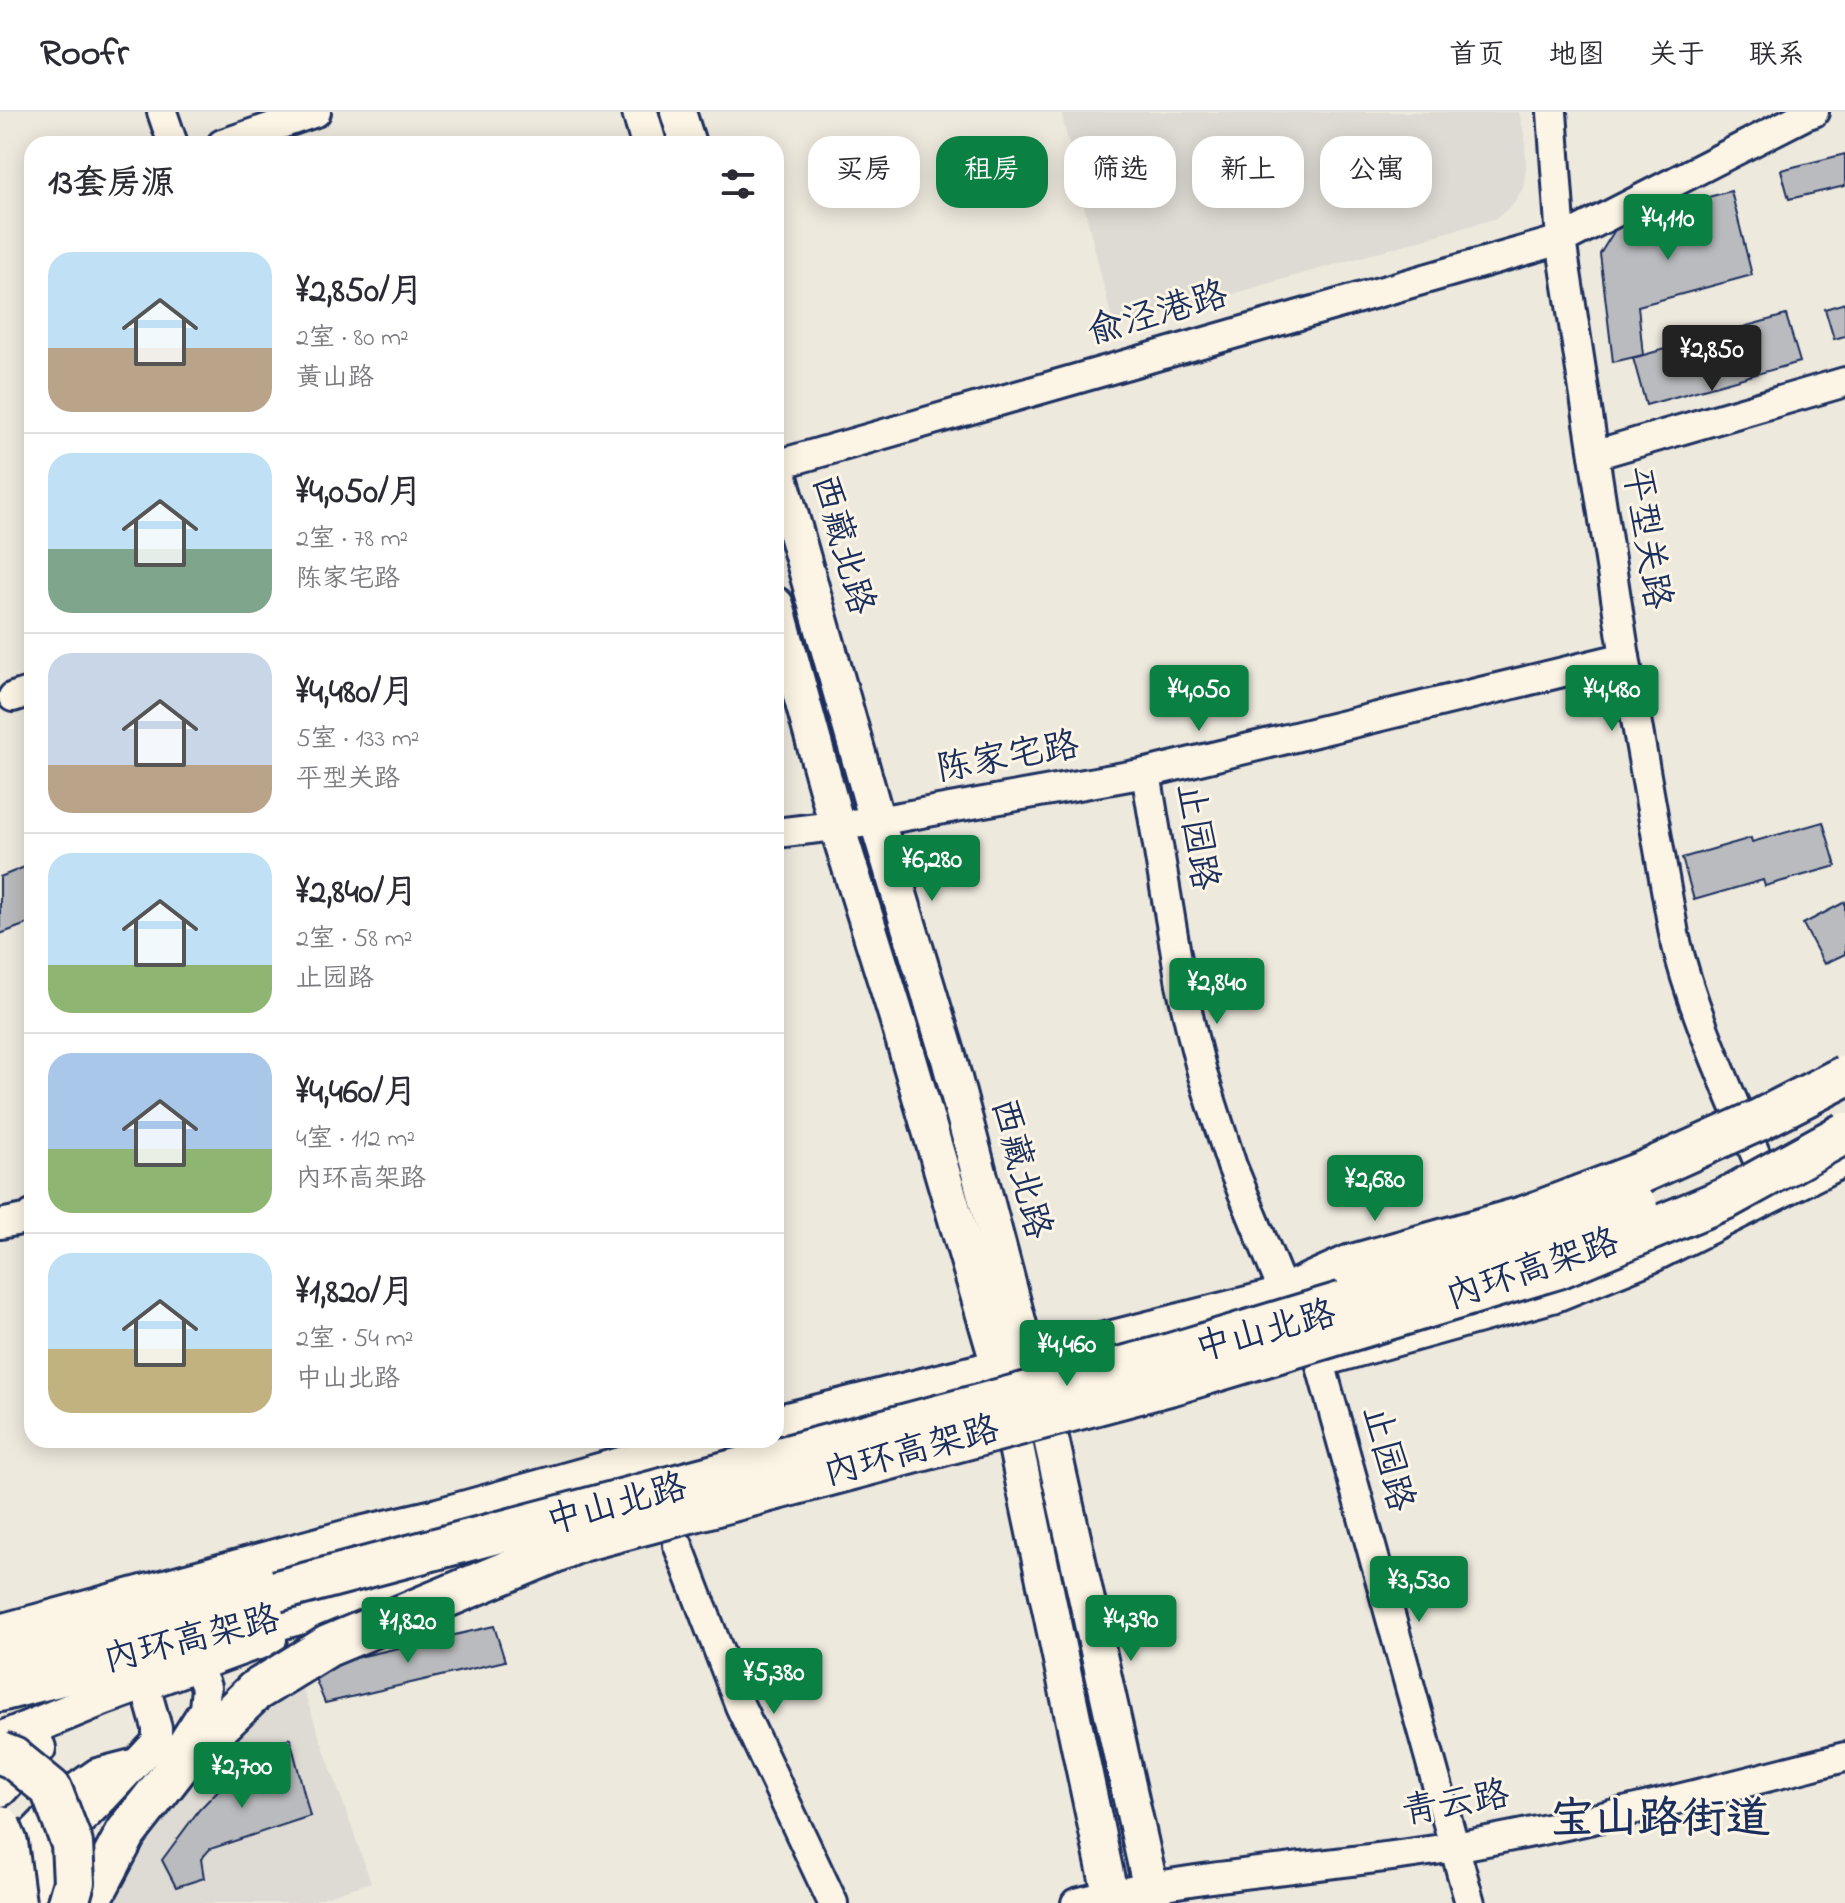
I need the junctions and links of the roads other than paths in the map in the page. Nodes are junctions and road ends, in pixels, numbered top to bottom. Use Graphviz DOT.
graph roads {
  1 [pos="162,112"];
  2 [pos="316,112"];
  3 [pos="640,112"];
  4 [pos="678,112"];
  5 [pos="1552,112"];
  6 [pos="1814,112"];
  7 [pos="170,136"];
  8 [pos="246,136"];
  9 [pos="647,136"];
  10 [pos="686,136"];
  11 [pos="1561,240"];
  12 [pos="1845,382"];
  13 [pos="1594,455"];
  14 [pos="784,462"];
  15 [pos="784,492"];
  16 [pos="784,634"];
  17 [pos="1625,657"];
  18 [pos="1146,773"];
  19 [pos="877,821"];
  20 [pos="837,826"];
  21 [pos="784,832"];
  22 [pos="1845,1076"];
  23 [pos="1845,1089"];
  24 [pos="1845,1107"];
  25 [pos="1744,1127"];
  26 [pos="1845,1133"];
  27 [pos="1845,1158"];
  28 [pos="1773,1196"];
  29 [pos="24,1219"];
  30 [pos="0,1224"];
  31 [pos="1279,1289"];
  32 [pos="1319,1359"];
  33 [pos="1013,1363"];
  34 [pos="784,1421"];
  35 [pos="1050,1434"];
  36 [pos="1015,1443"];
  37 [pos="650,1448"];
  38 [pos="653,1448"];
  39 [pos="356,1535"];
  40 [pos="676,1538"];
  41 [pos="581,1541"];
  42 [pos="277,1591"];
  43 [pos="0,1615"];
  44 [pos="0,1632"];
  45 [pos="0,1653"];
  46 [pos="196,1664"];
  47 [pos="0,1665"];
  48 [pos="144,1682"];
  49 [pos="0,1691"];
  50 [pos="102,1698"];
  51 [pos="0,1740"];
  52 [pos="0,1753"];
  53 [pos="1845,1757"];
  54 [pos="136,1762"];
  55 [pos="0,1789"];
  56 [pos="0,1826"];
  57 [pos="1454,1847"];
  58 [pos="1153,1895"];
  59 [pos="1111,1899"];
  60 [pos="0,1903"];
  61 [pos="15,1903"];
  62 [pos="29,1903"];
  63 [pos="51,1903"];
  64 [pos="68,1903"];
  65 [pos="76,1903"];
  66 [pos="89,1903"];
  67 [pos="833,1903"];
  68 [pos="1076,1903"];
  69 [pos="1470,1903"];
  1 -- 7 [label="street"];
  2 -- 8 [label="street"];
  3 -- 9 [label="main road"];
  4 -- 10 [label="main road"];
  5 -- 11 [label="street, 平型关路"];
  6 -- 11 [label="street, 俞泾港路"];
  11 -- 13 [label="street, 平型关路"];
  11 -- 14 [label="street, 俞泾港路"];
  12 -- 13 [label="street"];
  13 -- 17 [label="street, 平型关路"];
  15 -- 19 [label="main road, 西藏北路"];
  16 -- 20 [label="main road, 西藏北路"];
  17 -- 18 [label="street, 陈家宅路"];
  17 -- 25 [label="street, 平型关路"];
  18 -- 19 [label="street, 陈家宅路"];
  18 -- 31 [label="street, 止园路"];
  19 -- 20 [label="street, 陈家宅路"];
  19 -- 33 [label="main road, 西藏北路"];
  20 -- 21 [label="street, 陈家宅路"];
  20 -- 33 [label="main road, 西藏北路"];
  22 -- 31 [label="highway, bridge"];
  23 -- 25 [label="main road, 中山北路"];
  24 -- 42 [label="highway, 内环高架路, bridge"];
  25 -- 28 [label="street, 平型关路"];
  25 -- 31 [label="main road, 中山北路"];
  26 -- 41 [label="highway, 内环高架路, bridge"];
  27 -- 28 [label="main road, 中山北路"];
  28 -- 32 [label="main road, 中山北路"];
  29 -- 30 [label="street"];
  31 -- 33 [label="main road, 中山北路"];
  32 -- 35 [label="main road, 中山北路"];
  32 -- 57 [label="street, 止园路"];
  33 -- 34 [label="main road, 中山北路"];
  33 -- 35 [label="main road, 西藏北路"];
  33 -- 36 [label="main road, 西藏北路"];
  35 -- 36 [label="main road, 中山北路"];
  35 -- 58 [label="main road, 西藏北路"];
  36 -- 40 [label="main road, 中山北路"];
  36 -- 59 [label="main road, 西藏北路"];
  37 -- 39 [label="main road, 中山北路"];
  38 -- 40 [label="street"];
  39 -- 43 [label="main road"];
  39 -- 44 [label="main road, 中山北路"];
  40 -- 46 [label="main road, 中山北路"];
  40 -- 67 [label="street"];
  41 -- 49 [label="highway, 内环高架路, bridge"];
  41 -- 66 [label="highway, bridge"];
  42 -- 45 [label="highway"];
  42 -- 47 [label="highway, 内环高架路"];
  46 -- 48 [label="main road, 中山北路"];
  46 -- 65 [label="street"];
  48 -- 50 [label="main road, 中山北路"];
  48 -- 54 [label="street"];
  50 -- 51 [label="main road, 中山北路"];
  50 -- 55 [label="main road"];
  52 -- 64 [label="highway, bridge"];
  53 -- 57 [label="street, 青云路"];
  54 -- 60 [label="street"];
  54 -- 62 [label="street"];
  54 -- 63 [label="street"];
  56 -- 61 [label="highway, bridge"];
  57 -- 58 [label="street, 青云路"];
  57 -- 69 [label="street, 止园路"];
  58 -- 59 [label="street, 青云路"];
  59 -- 68 [label="street, 青云路"];
}
